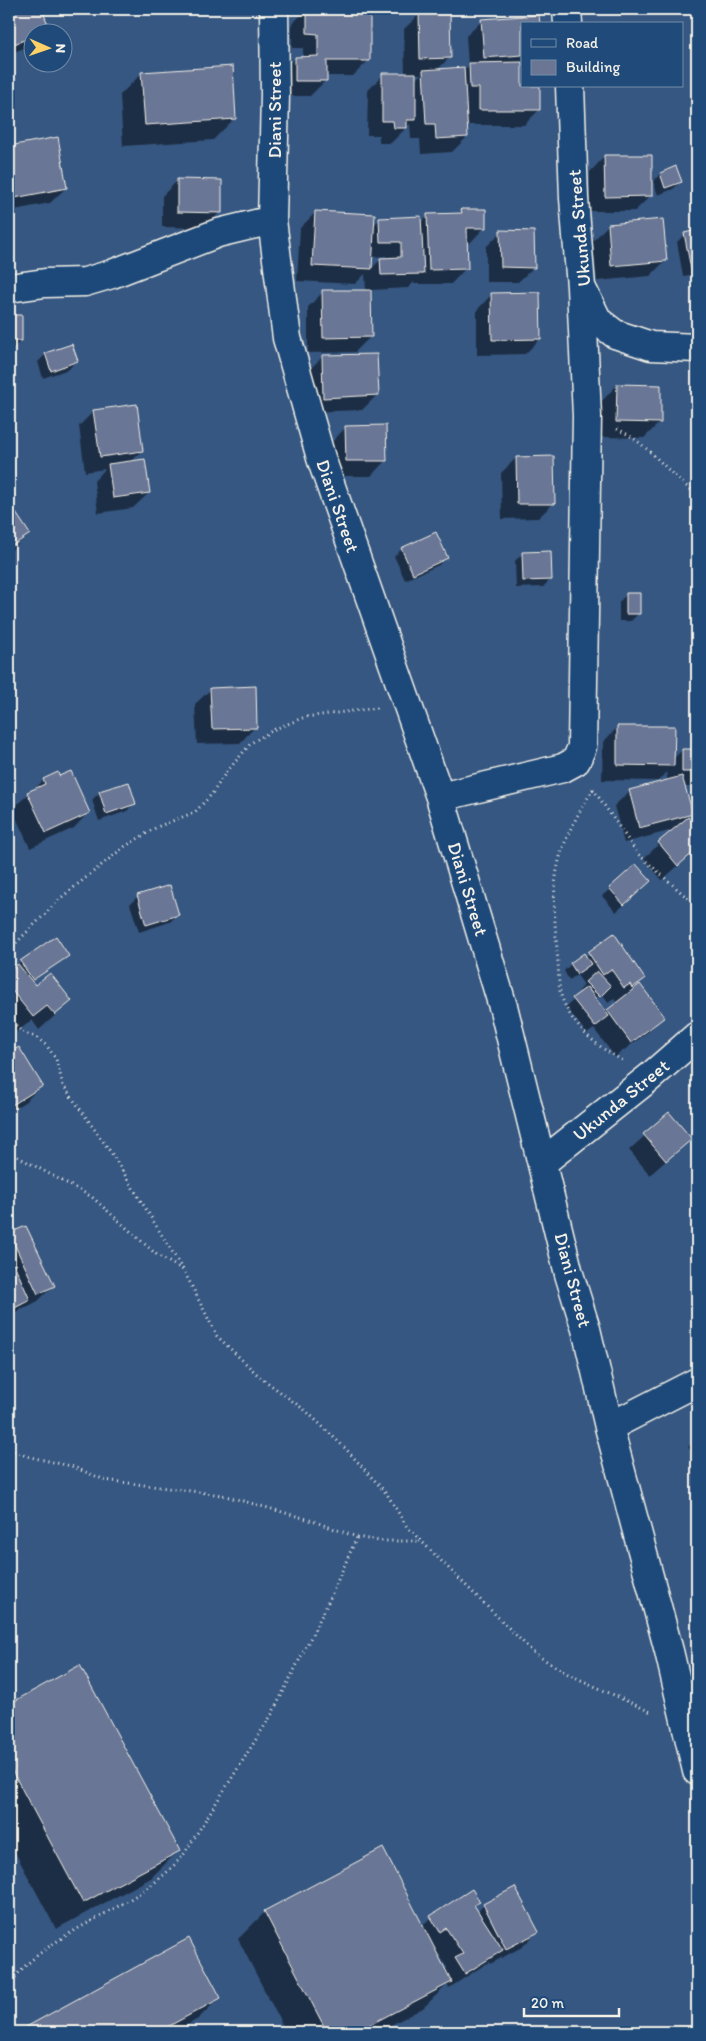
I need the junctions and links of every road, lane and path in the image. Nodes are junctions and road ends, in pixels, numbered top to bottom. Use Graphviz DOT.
graph roads {
  1 [pos="274,9"];
  2 [pos="567,9"];
  3 [pos="568,22"];
  4 [pos="570,88"];
  5 [pos="272,220"];
  6 [pos="581,287"];
  7 [pos="9,288"];
  8 [pos="697,348"];
  9 [pos="587,416"];
  10 [pos="697,494"];
  11 [pos="407,702"];
  12 [pos="576,761"];
  13 [pos="593,788"];
  14 [pos="440,797"];
  15 [pos="697,910"];
  16 [pos="9,950"];
  17 [pos="9,1018"];
  18 [pos="697,1036"];
  19 [pos="650,1077"];
  20 [pos="9,1152"];
  21 [pos="543,1162"];
  22 [pos="184,1271"];
  23 [pos="697,1382"];
  24 [pos="609,1427"];
  25 [pos="9,1450"];
  26 [pos="356,1537"];
  27 [pos="422,1541"];
  28 [pos="688,1734"];
  29 [pos="697,1771"];
  30 [pos="9,1985"];
  1 -- 5 [label="street, Diani Street"];
  2 -- 3 [label="street"];
  4 -- 6 [label="street, Ukunda Street"];
  5 -- 7 [label="street"];
  5 -- 11 [label="street, Diani Street"];
  6 -- 8 [label="street, Ukunda Street"];
  6 -- 9 [label="street"];
  9 -- 10 [label="path"];
  9 -- 12 [label="street"];
  11 -- 14 [label="street, Diani Street"];
  11 -- 16 [label="path"];
  12 -- 13 [label="path"];
  12 -- 14 [label="street"];
  13 -- 15 [label="path"];
  13 -- 19 [label="path"];
  14 -- 21 [label="street, Diani Street"];
  17 -- 22 [label="path"];
  18 -- 19 [label="street, Ukunda Street"];
  19 -- 21 [label="street, Ukunda Street"];
  20 -- 22 [label="path"];
  21 -- 24 [label="street, Diani Street"];
  22 -- 27 [label="path"];
  23 -- 24 [label="street"];
  24 -- 28 [label="street, Diani Street"];
  25 -- 26 [label="path"];
  26 -- 27 [label="path"];
  26 -- 30 [label="path"];
  27 -- 28 [label="path"];
  28 -- 29 [label="street, Diani Street"];
}
